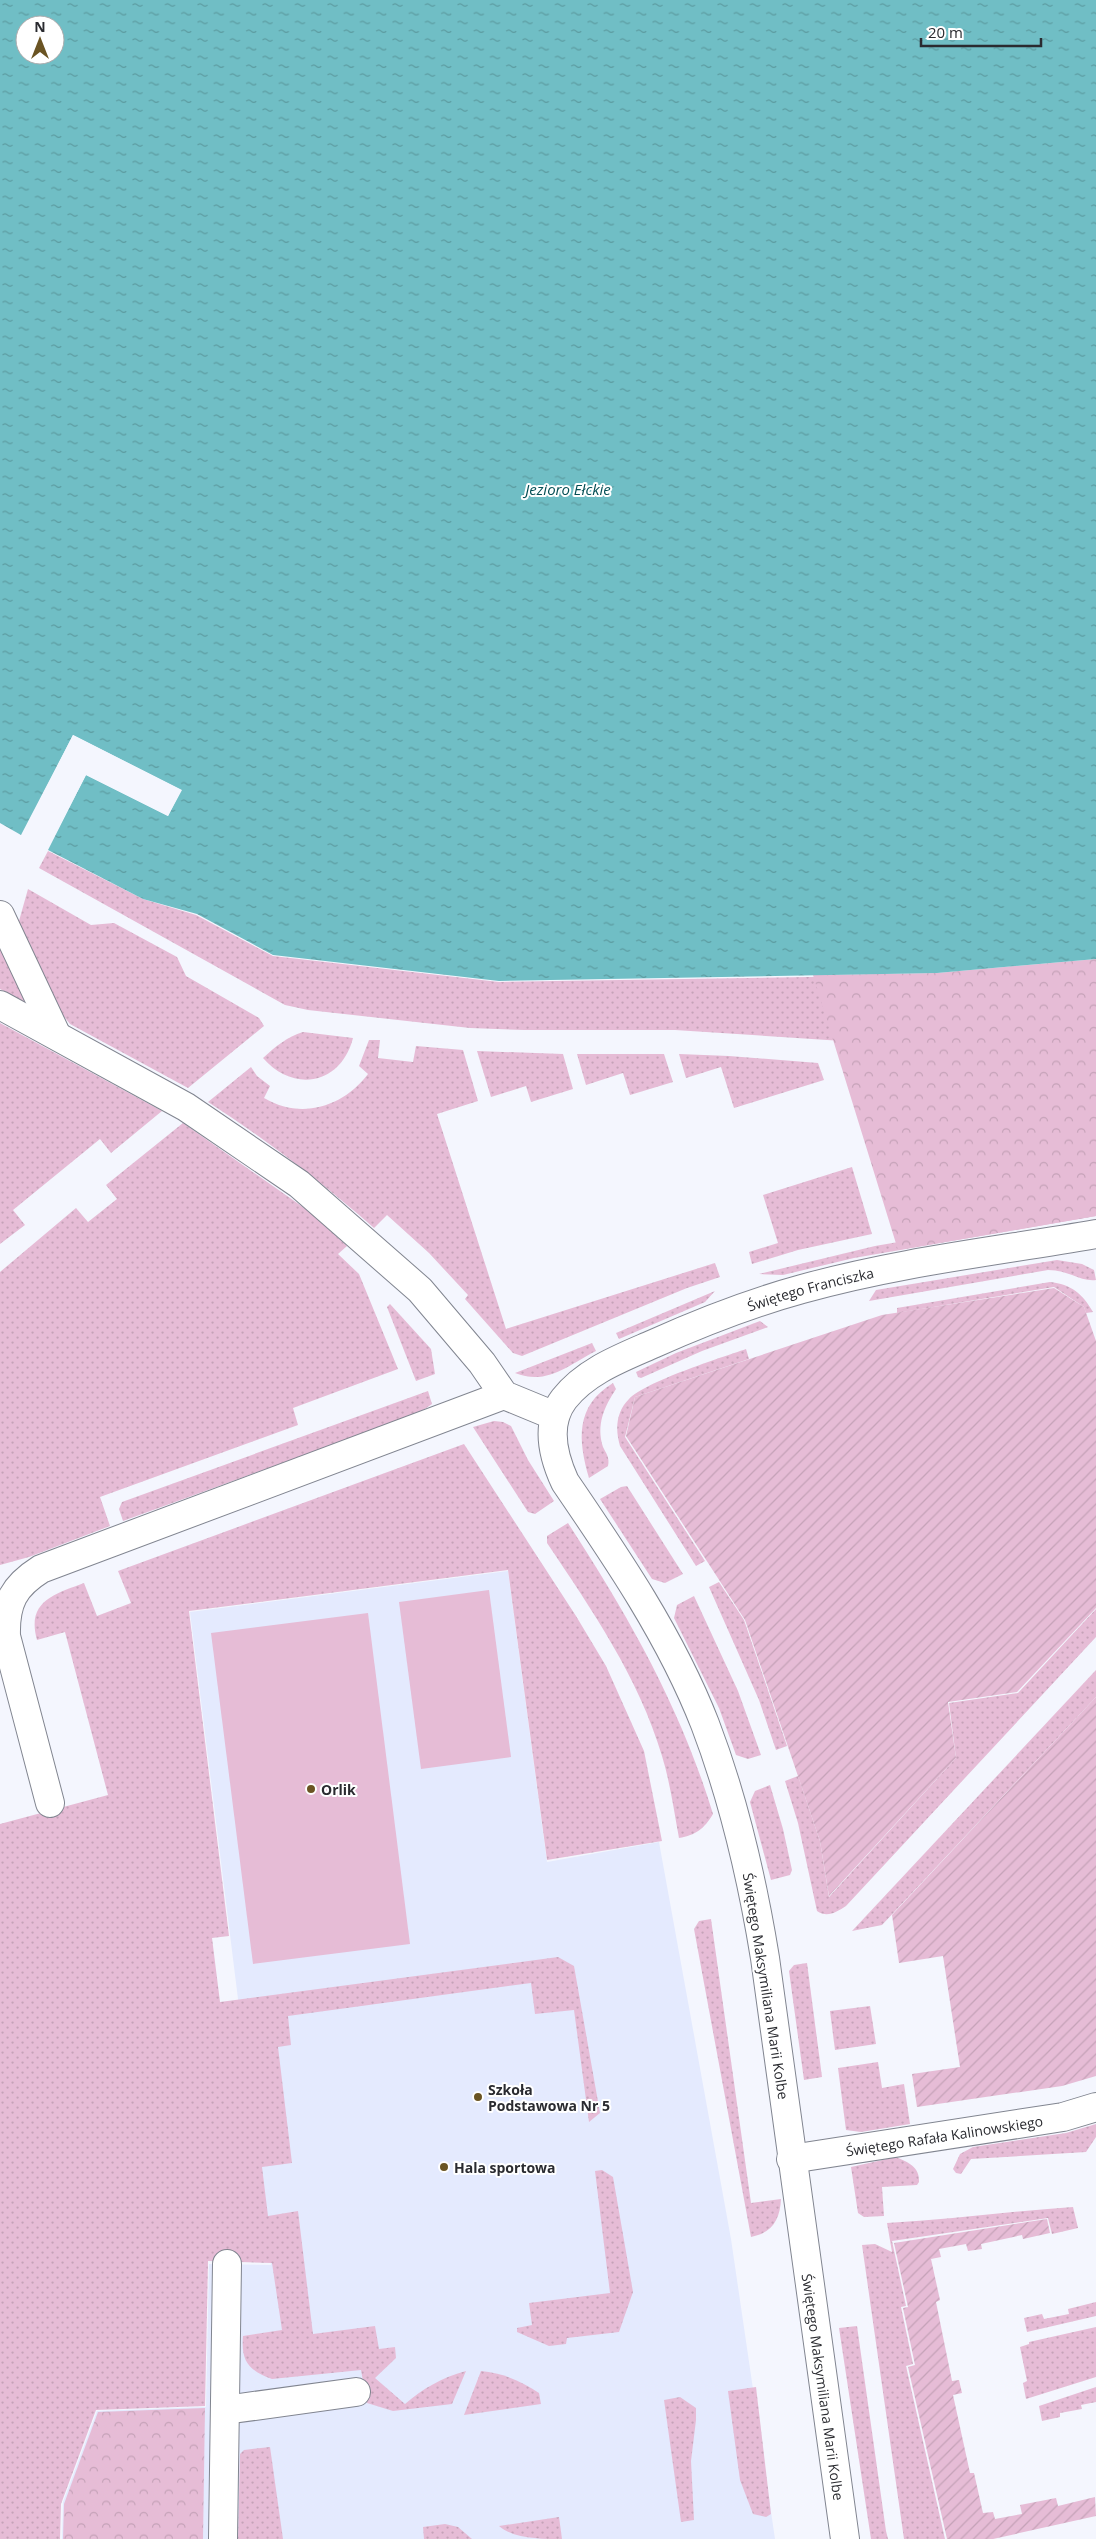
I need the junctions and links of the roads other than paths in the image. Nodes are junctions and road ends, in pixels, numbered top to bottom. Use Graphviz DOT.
graph roads {
  1 [pos="0,915"];
  2 [pos="0,1005"];
  3 [pos="56,1034"];
  4 [pos="1096,1234"];
  5 [pos="504,1395"];
  6 [pos="555,1416"];
  7 [pos="4,1604"];
  8 [pos="50,1803"];
  9 [pos="1096,2107"];
  10 [pos="791,2159"];
  11 [pos="227,2264"];
  12 [pos="356,2392"];
  13 [pos="225,2410"];
  14 [pos="223,2539"];
  15 [pos="845,2539"];
  1 -- 3 [label="street"];
  2 -- 3 [label="street"];
  3 -- 5 [label="street"];
  4 -- 6 [label="street, Świętego Franciszka"];
  5 -- 6 [label="street"];
  5 -- 7 [label="street"];
  6 -- 10 [label="street, Świętego Maksymiliana Marii Kolbe"];
  7 -- 8 [label="street"];
  9 -- 10 [label="street, Świętego Rafała Kalinowskiego"];
  10 -- 15 [label="street, Świętego Maksymiliana Marii Kolbe"];
  11 -- 13 [label="street"];
  12 -- 13 [label="street"];
  13 -- 14 [label="street"];
}
